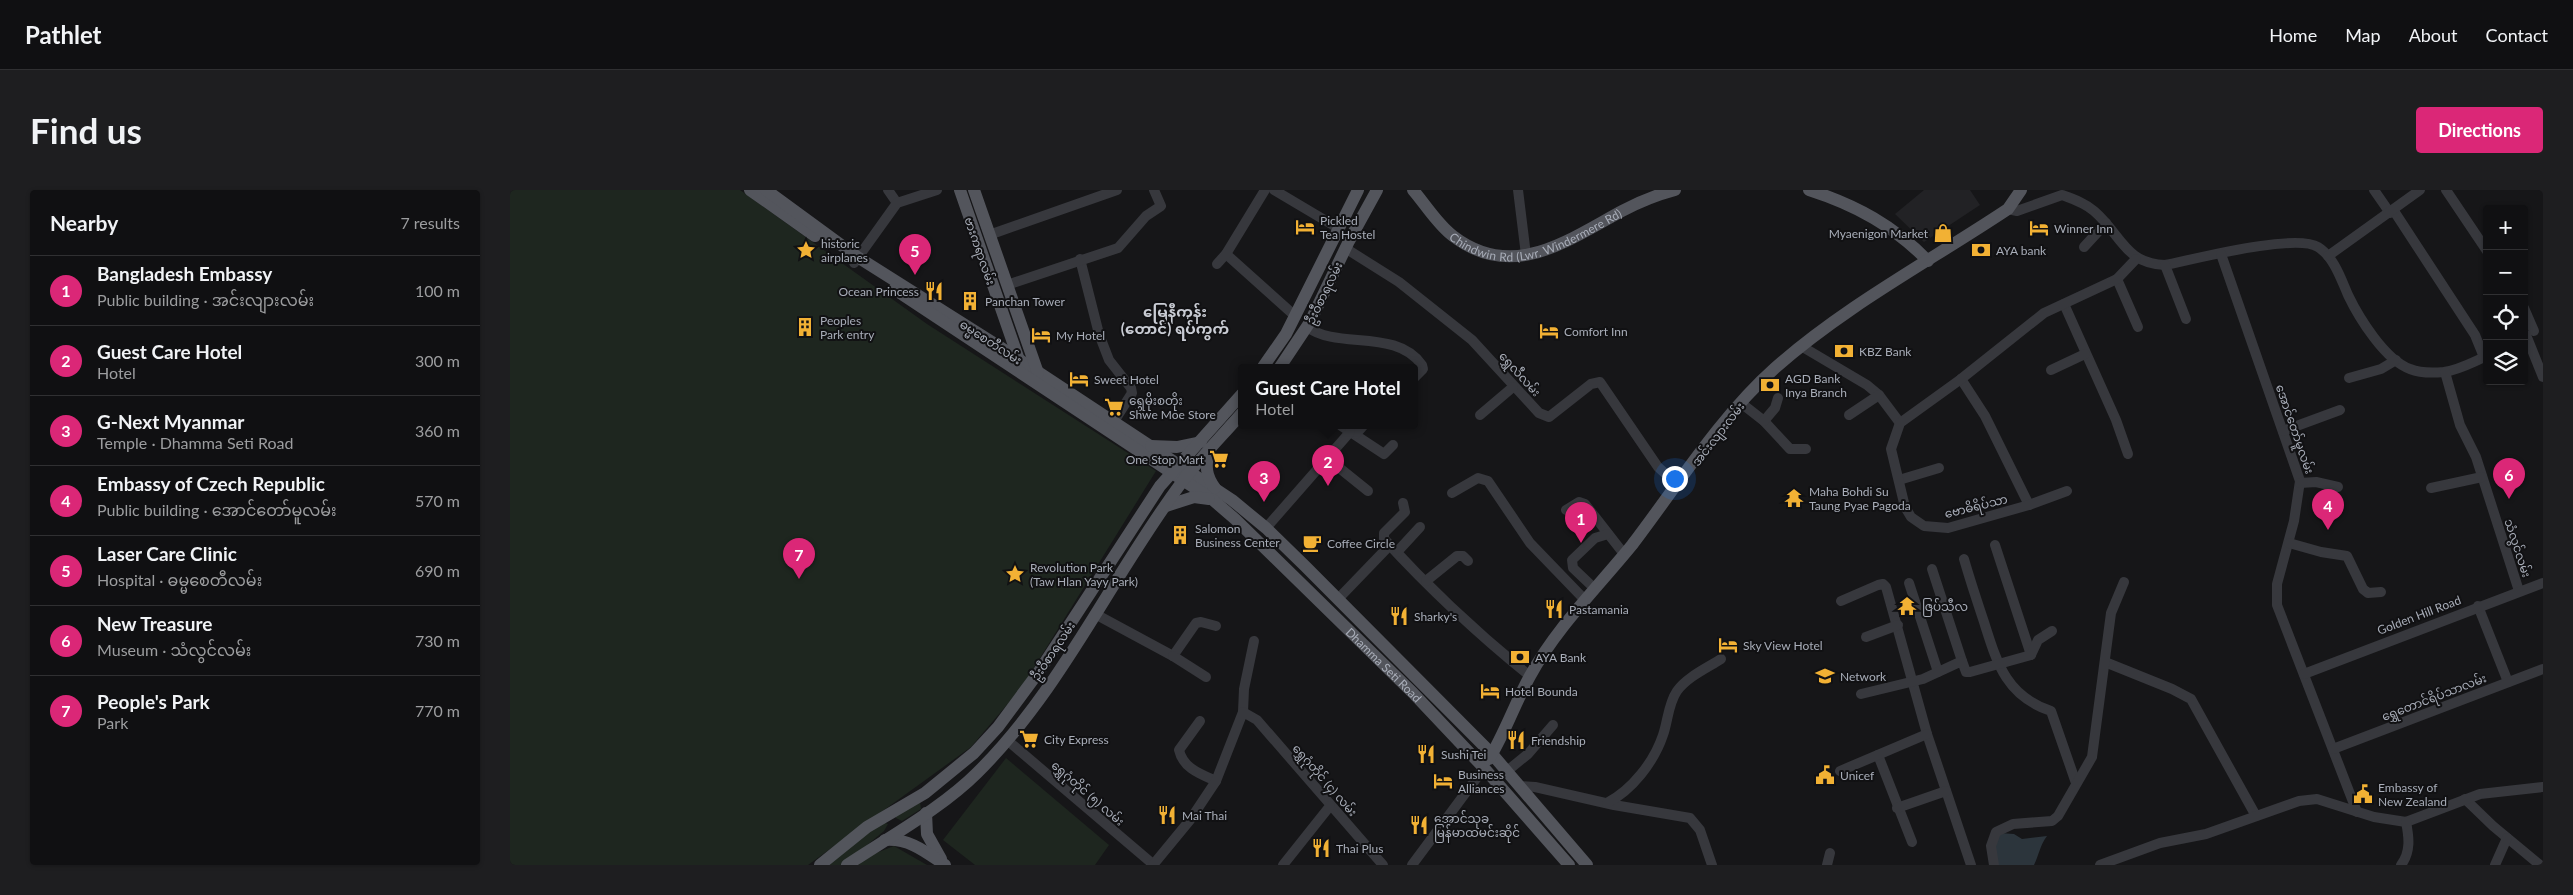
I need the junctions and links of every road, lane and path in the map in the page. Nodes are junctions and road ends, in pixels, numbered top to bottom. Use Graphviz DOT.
graph roads {
  1 [pos="750,190"];
  2 [pos="766,190"];
  3 [pos="888,190"];
  4 [pos="937,190"];
  5 [pos="960,190"];
  6 [pos="974,190"];
  7 [pos="1117,190"];
  8 [pos="1154,190"];
  9 [pos="1265,190"];
  10 [pos="1274,190"];
  11 [pos="1358,190"];
  12 [pos="1376,190"];
  13 [pos="1413,190"];
  14 [pos="1518,190"];
  15 [pos="1675,190"];
  16 [pos="1810,190"];
  17 [pos="2021,190"];
  18 [pos="2076,190"];
  19 [pos="2374,190"];
  20 [pos="2420,190"];
  21 [pos="2446,190"];
  22 [pos="2062,195"];
  23 [pos="897,203"];
  24 [pos="2008,209"];
  25 [pos="2392,212"];
  26 [pos="2106,223"];
  27 [pos="1336,231"];
  28 [pos="989,235"];
  29 [pos="2483,244"];
  30 [pos="1347,245"];
  31 [pos="2084,247"];
  32 [pos="1226,254"];
  33 [pos="2221,254"];
  34 [pos="1526,255"];
  35 [pos="2328,256"];
  36 [pos="1080,259"];
  37 [pos="2136,259"];
  38 [pos="857,260"];
  39 [pos="1928,261"];
  40 [pos="1217,264"];
  41 [pos="2165,265"];
  42 [pos="2117,279"];
  43 [pos="1007,285"];
  44 [pos="2064,304"];
  45 [pos="1014,306"];
  46 [pos="1001,311"];
  47 [pos="1294,315"];
  48 [pos="2186,319"];
  49 [pos="2528,320"];
  50 [pos="1307,327"];
  51 [pos="2138,327"];
  52 [pos="2532,332"];
  53 [pos="1011,338"];
  54 [pos="1000,346"];
  55 [pos="1801,346"];
  56 [pos="2483,352"];
  57 [pos="2085,354"];
  58 [pos="2483,357"];
  59 [pos="1019,360"];
  60 [pos="2396,360"];
  61 [pos="1265,364"];
  62 [pos="1282,364"];
  63 [pos="2051,370"];
  64 [pos="2445,372"];
  65 [pos="1418,374"];
  66 [pos="1034,377"];
  67 [pos="2543,377"];
  68 [pos="2349,378"];
  69 [pos="1961,379"];
  70 [pos="1513,387"];
  71 [pos="1879,395"];
  72 [pos="1778,398"];
  73 [pos="1238,400"];
  74 [pos="1741,403"];
  75 [pos="2340,410"];
  76 [pos="1480,415"];
  77 [pos="1849,415"];
  78 [pos="1238,417"];
  79 [pos="1764,420"];
  80 [pos="1113,423"];
  81 [pos="1900,423"];
  82 [pos="1346,429"];
  83 [pos="1358,429"];
  84 [pos="2283,431"];
  85 [pos="1353,433"];
  86 [pos="1393,445"];
  87 [pos="1148,446"];
  88 [pos="1205,446"];
  89 [pos="1806,449"];
  90 [pos="2128,454"];
  91 [pos="1327,458"];
  92 [pos="1152,460"];
  93 [pos="1939,468"];
  94 [pos="1175,469"];
  95 [pos="1187,476"];
  96 [pos="2482,477"];
  97 [pos="1899,480"];
  98 [pos="2300,483"];
  99 [pos="1678,485"];
  100 [pos="1160,486"];
  101 [pos="2338,487"];
  102 [pos="2431,488"];
  103 [pos="1368,491"];
  104 [pos="2067,491"];
  105 [pos="1452,493"];
  106 [pos="1215,495"];
  107 [pos="1402,503"];
  108 [pos="2029,505"];
  109 [pos="1166,506"];
  110 [pos="1566,510"];
  111 [pos="1420,527"];
  112 [pos="1266,528"];
  113 [pos="1608,534"];
  114 [pos="2289,543"];
  115 [pos="1995,545"];
  116 [pos="1393,548"];
  117 [pos="1624,554"];
  118 [pos="1964,560"];
  119 [pos="1468,561"];
  120 [pos="1932,569"];
  121 [pos="1426,581"];
  122 [pos="2124,582"];
  123 [pos="1909,583"];
  124 [pos="2543,583"];
  125 [pos="1594,588"];
  126 [pos="2519,591"];
  127 [pos="2380,592"];
  128 [pos="1338,599"];
  129 [pos="1584,599"];
  130 [pos="1841,601"];
  131 [pos="2478,606"];
  132 [pos="1327,610"];
  133 [pos="1097,615"];
  134 [pos="1898,625"];
  135 [pos="1216,626"];
  136 [pos="2052,632"];
  137 [pos="1866,637"];
  138 [pos="1254,640"];
  139 [pos="2031,655"];
  140 [pos="1173,656"];
  141 [pos="1721,660"];
  142 [pos="1962,661"];
  143 [pos="2105,662"];
  144 [pos="1998,666"];
  145 [pos="2543,669"];
  146 [pos="1938,672"];
  147 [pos="2304,674"];
  148 [pos="1530,676"];
  149 [pos="1206,677"];
  150 [pos="1914,680"];
  151 [pos="2508,682"];
  152 [pos="1861,694"];
  153 [pos="1244,713"];
  154 [pos="1200,721"];
  155 [pos="1553,725"];
  156 [pos="1927,734"];
  157 [pos="1007,740"];
  158 [pos="2333,749"];
  159 [pos="1492,754"];
  160 [pos="1878,755"];
  161 [pos="1484,768"];
  162 [pos="1507,771"];
  163 [pos="1840,771"];
  164 [pos="1216,781"];
  165 [pos="2076,783"];
  166 [pos="1520,786"];
  167 [pos="2543,787"];
  168 [pos="1946,791"];
  169 [pos="925,793"];
  170 [pos="2465,798"];
  171 [pos="1607,803"];
  172 [pos="1330,806"];
  173 [pos="1897,808"];
  174 [pos="931,809"];
  175 [pos="892,812"];
  176 [pos="2357,812"];
  177 [pos="2256,816"];
  178 [pos="2406,822"];
  179 [pos="896,832"];
  180 [pos="2507,838"];
  181 [pos="885,840"];
  182 [pos="910,842"];
  183 [pos="1912,842"];
  184 [pos="1830,853"];
  185 [pos="2528,862"];
  186 [pos="944,864"];
  187 [pos="820,865"];
  188 [pos="847,865"];
  189 [pos="1153,865"];
  190 [pos="1284,865"];
  191 [pos="1383,865"];
  192 [pos="1412,865"];
  193 [pos="1569,865"];
  194 [pos="1587,865"];
  195 [pos="1712,865"];
  196 [pos="1827,865"];
  197 [pos="1971,865"];
  198 [pos="1994,865"];
  199 [pos="2100,865"];
  200 [pos="2401,865"];
  201 [pos="2495,865"];
  202 [pos="2540,865"];
  1 -- 38 [label="main road, ဓမ္မစေတီလမ်း"];
  2 -- 38 [label="main road, ဓမ္မစေတီလမ်း"];
  3 -- 23 [label="street"];
  4 -- 23 [label="street"];
  5 -- 46 [label="main road, ဗားကရာလမ်း"];
  6 -- 28 [label="main road, ဗားကရာလမ်း"];
  7 -- 28 [label="street"];
  8 -- 36 [label="street"];
  9 -- 32 [label="street"];
  10 -- 27 [label="street"];
  11 -- 27 [label="main road, ဦးဝီစာရလမ်း"];
  12 -- 30 [label="main road, ဦးဝီစာရလမ်း"];
  13 -- 34 [label="main road, Chindwin Rd (Lwr. Windermere Rd)"];
  14 -- 34 [label="street"];
  15 -- 34 [label="main road, Chindwin Rd (Lwr. Windermere Rd)"];
  16 -- 39 [label="main road"];
  17 -- 24 [label="main road, အင်းလျားလမ်း"];
  18 -- 22 [label="street"];
  19 -- 25 [label="street"];
  20 -- 25 [label="street"];
  21 -- 29 [label="street"];
  22 -- 24 [label="street"];
  22 -- 26 [label="street"];
  23 -- 38 [label="street"];
  24 -- 39 [label="main road, အင်းလျားလမ်း"];
  25 -- 35 [label="street"];
  25 -- 56 [label="street"];
  26 -- 31 [label="street"];
  26 -- 37 [label="street"];
  27 -- 30 [label="main road"];
  27 -- 47 [label="main road, ဦးဝီစာရလမ်း"];
  28 -- 43 [label="main road, ဗားကရာလမ်း"];
  30 -- 50 [label="main road, ဦးဝီစာရလမ်း"];
  30 -- 70 [label="street, ရွှေလီလမ်း"];
  32 -- 40 [label="street"];
  32 -- 47 [label="street"];
  33 -- 35 [label="street"];
  33 -- 41 [label="street"];
  33 -- 84 [label="street, အောင်တော်မူလမ်း"];
  35 -- 60 [label="street"];
  36 -- 43 [label="street"];
  36 -- 80 [label="street"];
  37 -- 41 [label="street"];
  37 -- 42 [label="street"];
  38 -- 54 [label="main road, ဓမ္မစေတီလမ်း"];
  38 -- 66 [label="main road, ဓမ္မစေတီလမ်း"];
  39 -- 55 [label="main road, အင်းလျားလမ်း"];
  41 -- 48 [label="street"];
  42 -- 44 [label="street"];
  42 -- 51 [label="street"];
  43 -- 45 [label="main road, ဗားကရာလမ်း"];
  44 -- 57 [label="street"];
  44 -- 69 [label="street"];
  45 -- 46 [label="main road"];
  45 -- 66 [label="main road, ဗားကရာလမ်း"];
  46 -- 53 [label="main road, ဗားကရာလမ်း"];
  47 -- 61 [label="main road, ဦးဝီစာရလမ်း"];
  49 -- 52 [label="street"];
  50 -- 62 [label="main road, ဦးဝီစာရလမ်း"];
  50 -- 65 [label="street"];
  52 -- 67 [label="street"];
  53 -- 54 [label="main road"];
  53 -- 59 [label="main road, ဗားကရာလမ်း"];
  54 -- 59 [label="main road, ဓမ္မစေတီလမ်း"];
  55 -- 71 [label="street"];
  55 -- 74 [label="main road, အင်းလျားလမ်း"];
  57 -- 63 [label="street"];
  57 -- 90 [label="street"];
  58 -- 64 [label="street"];
  59 -- 66 [label="main road, ဗားကရာလမ်း"];
  60 -- 64 [label="street"];
  60 -- 68 [label="street"];
  64 -- 96 [label="street, သံလွင်လမ်း"];
  66 -- 80 [label="main road, ဓမ္မစေတီလမ်း"];
  66 -- 92 [label="main road, ဓမ္မစေတီလမ်း"];
  69 -- 81 [label="street"];
  69 -- 108 [label="street"];
  70 -- 76 [label="street"];
  70 -- 99 [label="street, ရွှေလီလမ်း"];
  71 -- 77 [label="street"];
  71 -- 81 [label="street"];
  72 -- 79 [label="street"];
  73 -- 88 [label="main road, ဦးဝီစာရလမ်း"];
  74 -- 79 [label="street"];
  74 -- 99 [label="main road, အင်းလျားလမ်း"];
  75 -- 84 [label="street"];
  78 -- 88 [label="main road, ဦးဝီစာရလမ်း"];
  79 -- 89 [label="street"];
  80 -- 87 [label="main road, ဓမ္မစေတီလမ်း"];
  81 -- 97 [label="street, ဗောဓိရိပ်သာ"];
  82 -- 85 [label="street"];
  83 -- 85 [label="street"];
  84 -- 98 [label="street, အောင်တော်မူလမ်း"];
  85 -- 86 [label="street"];
  85 -- 91 [label="street"];
  87 -- 88 [label="main road"];
  87 -- 94 [label="main road, ဓမ္မစေတီလမ်း"];
  88 -- 94 [label="main road, ဦးဝီစာရလမ်း"];
  88 -- 95 [label="main road, ဦးဝီစာရလမ်း"];
  88 -- 106 [label="main road"];
  91 -- 103 [label="street"];
  91 -- 112 [label="street"];
  92 -- 94 [label="main road, ဓမ္မစေတီလမ်း"];
  92 -- 100 [label="main road"];
  93 -- 97 [label="street"];
  94 -- 95 [label="main road, ဓမ္မစေတီလမ်း"];
  94 -- 100 [label="main road, ဦးဝီစာရလမ်း"];
  95 -- 106 [label="main road, ဓမ္မစေတီလမ်း"];
  95 -- 109 [label="main road, ဦးဝီစာရလမ်း"];
  96 -- 102 [label="street"];
  96 -- 126 [label="street, သံလွင်လမ်း"];
  97 -- 108 [label="street, ဗောဓိရိပ်သာ"];
  98 -- 101 [label="street"];
  98 -- 114 [label="street, အောင်တော်မူလမ်း"];
  99 -- 117 [label="main road, အင်းလျားလမ်း"];
  100 -- 169 [label="main road, ဦးဝီစာရလမ်း"];
  104 -- 108 [label="street, ဗောဓိရိပ်သာ"];
  105 -- 129 [label="street"];
  106 -- 109 [label="main road"];
  106 -- 112 [label="main road, Dhamma Seti Road"];
  106 -- 132 [label="main road, Dhamma Seti Road"];
  107 -- 116 [label="street"];
  109 -- 133 [label="main road, ဦးဝီစာရလမ်း"];
  110 -- 113 [label="street"];
  111 -- 116 [label="street"];
  112 -- 128 [label="main road, Dhamma Seti Road"];
  113 -- 117 [label="street"];
  113 -- 125 [label="street"];
  114 -- 127 [label="street"];
  114 -- 147 [label="street, အောင်တော်မူလမ်း"];
  115 -- 139 [label="street"];
  116 -- 121 [label="street"];
  116 -- 128 [label="street"];
  117 -- 125 [label="main road, အင်းလျားလမ်း"];
  118 -- 144 [label="street"];
  119 -- 121 [label="street"];
  120 -- 142 [label="street"];
  121 -- 148 [label="street"];
  122 -- 143 [label="street"];
  123 -- 146 [label="street"];
  124 -- 126 [label="street, Golden Hill Road"];
  125 -- 129 [label="main road, အင်းလျားလမ်း"];
  126 -- 131 [label="street, Golden Hill Road"];
  128 -- 132 [label="main road"];
  128 -- 159 [label="main road, Dhamma Seti Road"];
  129 -- 148 [label="main road, အင်းလျားလမ်း"];
  130 -- 134 [label="street"];
  131 -- 147 [label="street, Golden Hill Road"];
  131 -- 151 [label="street"];
  132 -- 161 [label="main road, Dhamma Seti Road"];
  133 -- 140 [label="street"];
  133 -- 157 [label="main road, ဦးဝီစာရလမ်း"];
  134 -- 137 [label="street"];
  134 -- 150 [label="street"];
  135 -- 140 [label="street"];
  136 -- 139 [label="street"];
  138 -- 153 [label="street"];
  139 -- 144 [label="street"];
  140 -- 149 [label="street"];
  141 -- 171 [label="street"];
  142 -- 144 [label="street"];
  142 -- 146 [label="street"];
  143 -- 165 [label="street"];
  143 -- 177 [label="street"];
  144 -- 165 [label="street"];
  145 -- 151 [label="street, ရွှေတောင်ရိပ်သာလမ်း"];
  146 -- 150 [label="street"];
  147 -- 158 [label="street, အောင်တော်မူလမ်း"];
  148 -- 159 [label="main road, အင်းလျားလမ်း"];
  150 -- 152 [label="street"];
  150 -- 156 [label="street"];
  151 -- 158 [label="street, ရွှေတောင်ရိပ်သာလမ်း"];
  153 -- 164 [label="street"];
  153 -- 172 [label="street, ရွှေဂုံတိုင် (၄) လမ်း"];
  154 -- 164 [label="street"];
  155 -- 162 [label="street"];
  156 -- 160 [label="street"];
  156 -- 168 [label="street"];
  157 -- 174 [label="main road, ဦးဝီစာရလမ်း"];
  157 -- 189 [label="street, ရွှေဂုံတိုင် (၅) လမ်း"];
  158 -- 176 [label="street, အောင်တော်မူလမ်း"];
  159 -- 161 [label="main road, အင်းလျားလမ်း"];
  159 -- 162 [label="main road, Dhamma Seti Road"];
  160 -- 163 [label="street"];
  160 -- 173 [label="street"];
  161 -- 192 [label="street"];
  161 -- 193 [label="main road, Dhamma Seti Road"];
  162 -- 166 [label="main road, Dhamma Seti Road"];
  164 -- 189 [label="street"];
  165 -- 198 [label="street"];
  166 -- 171 [label="street"];
  166 -- 194 [label="main road, Dhamma Seti Road"];
  167 -- 170 [label="street"];
  168 -- 173 [label="street"];
  168 -- 197 [label="street"];
  169 -- 174 [label="main road"];
  169 -- 175 [label="main road, ဦးဝီစာရလမ်း"];
  170 -- 178 [label="street"];
  170 -- 180 [label="street"];
  171 -- 195 [label="street"];
  172 -- 190 [label="street"];
  172 -- 191 [label="street, ရွှေဂုံတိုင် (၄) လမ်း"];
  173 -- 183 [label="street"];
  174 -- 179 [label="main road, ဦးဝီစာရလမ်း"];
  174 -- 186 [label="main road"];
  175 -- 179 [label="main road"];
  175 -- 187 [label="main road, ဦးဝီစာရလမ်း"];
  176 -- 177 [label="street"];
  176 -- 178 [label="street"];
  177 -- 199 [label="street"];
  178 -- 200 [label="street"];
  179 -- 181 [label="main road, ဦးဝီစာရလမ်း"];
  179 -- 182 [label="main road"];
  180 -- 185 [label="street"];
  180 -- 201 [label="street"];
  181 -- 182 [label="main road"];
  181 -- 188 [label="main road, ဦးဝီစာရလမ်း"];
  182 -- 186 [label="main road"];
  184 -- 196 [label="street"];
  185 -- 202 [label="street"];
}
